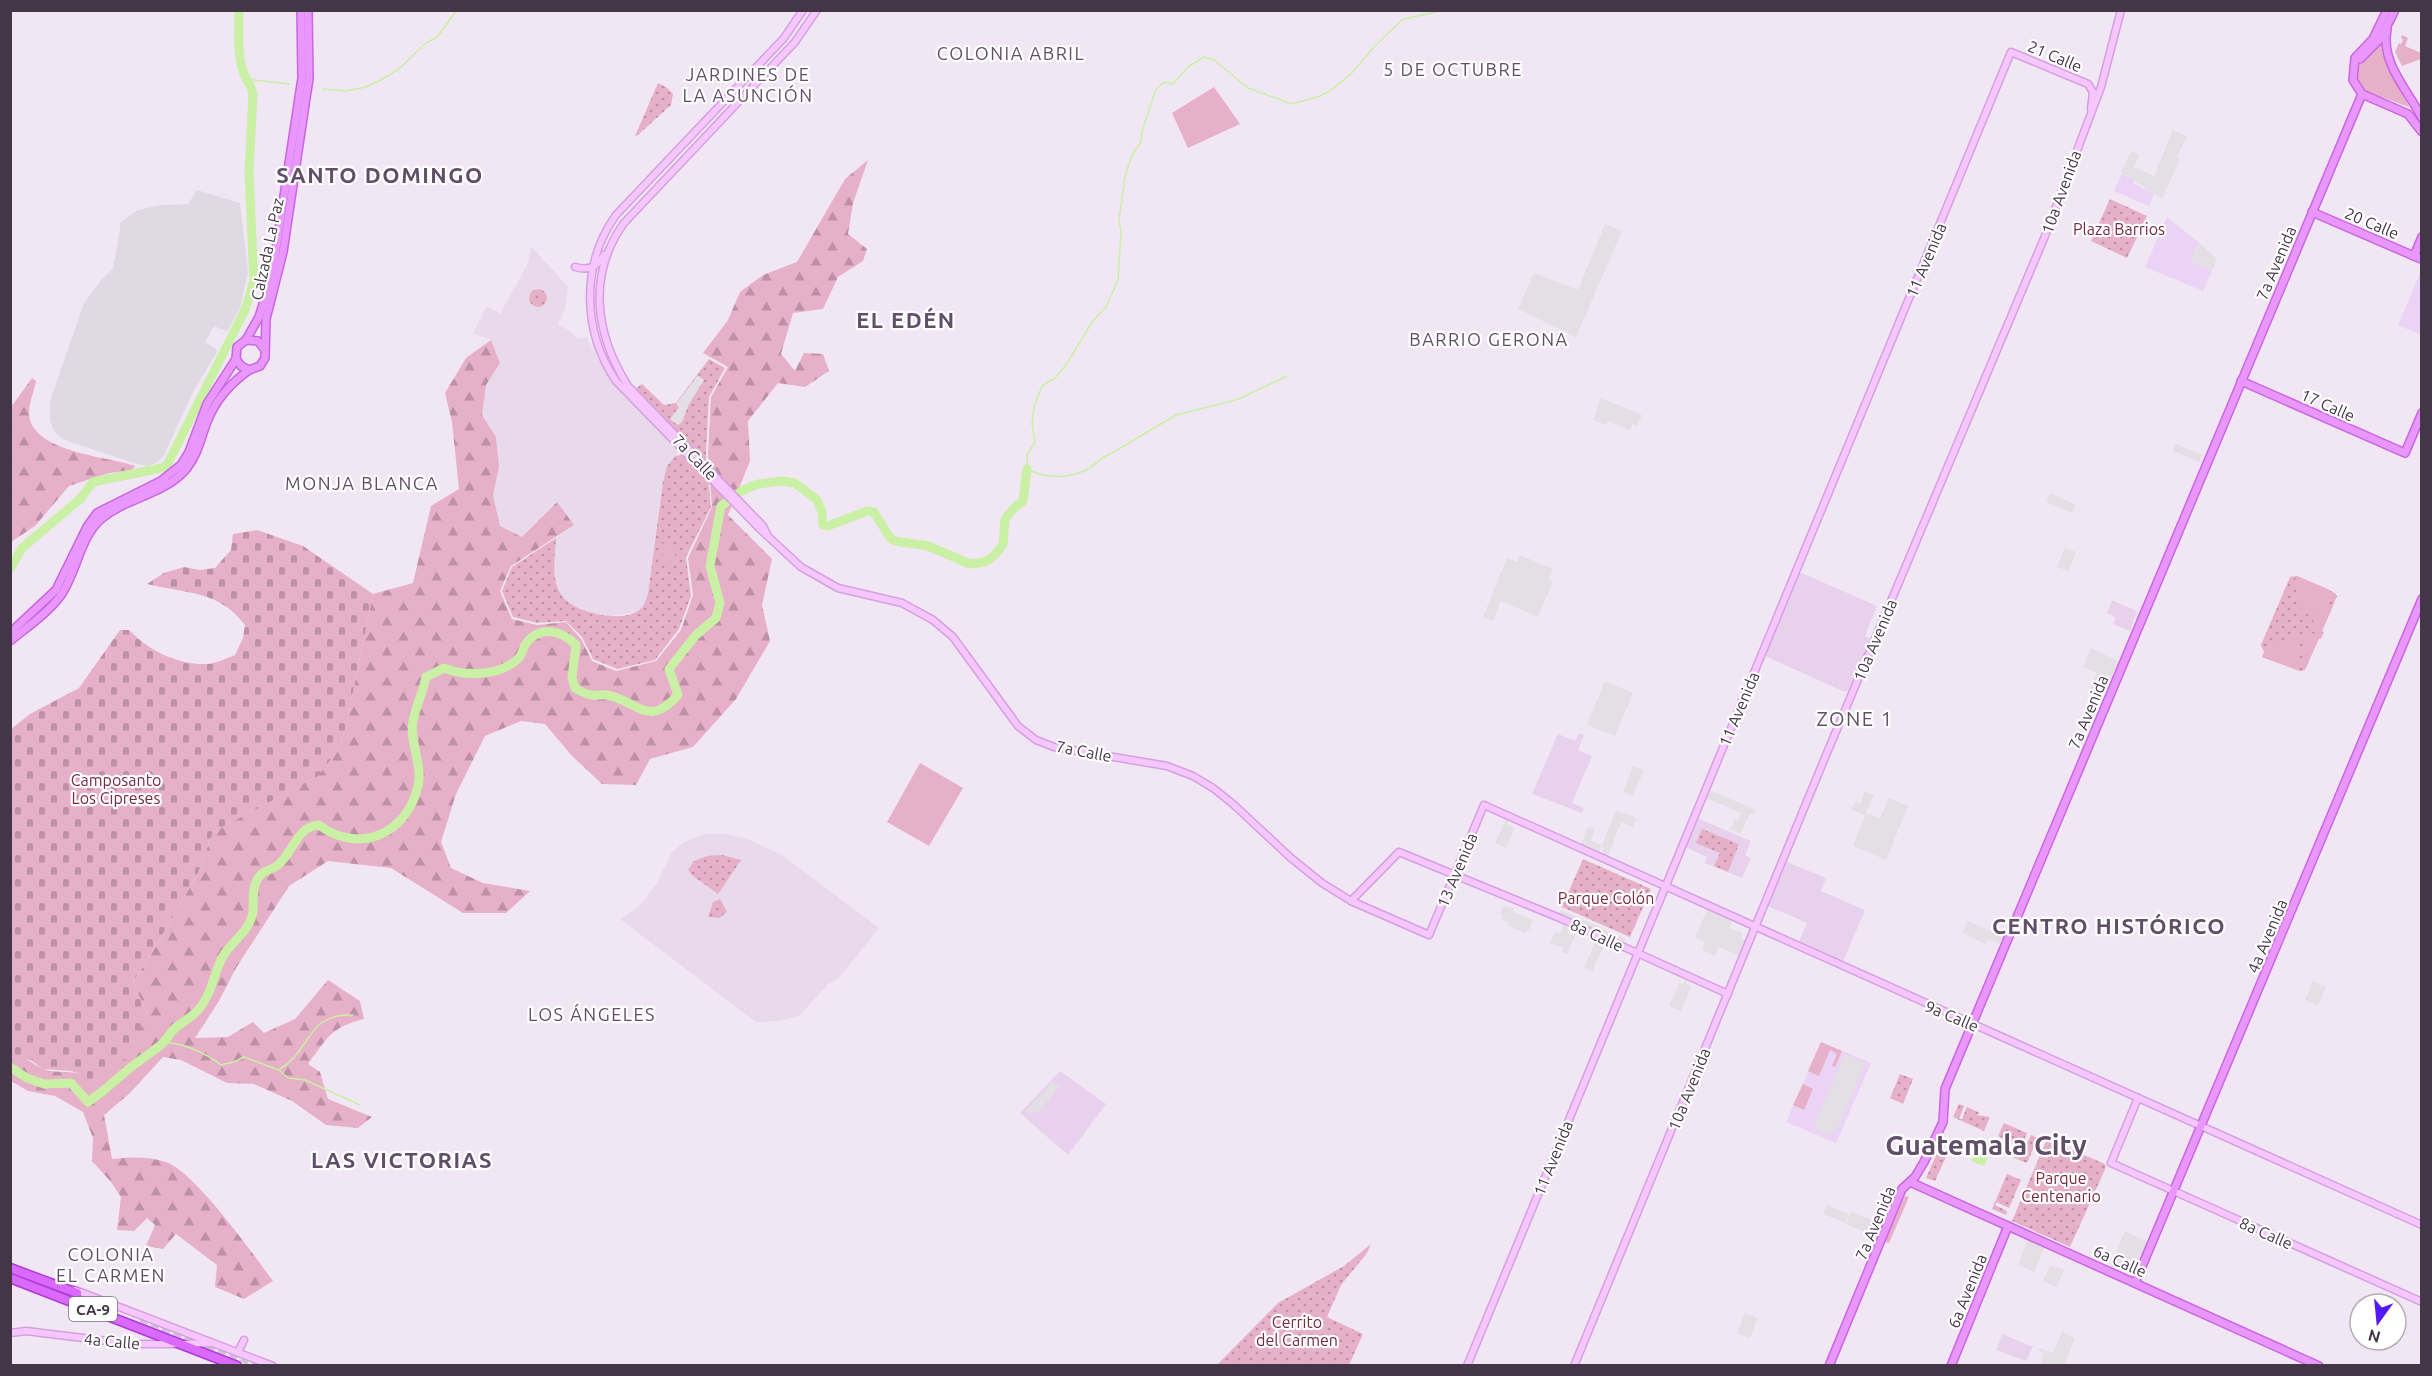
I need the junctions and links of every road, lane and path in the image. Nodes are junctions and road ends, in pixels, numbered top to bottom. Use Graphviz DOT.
graph roads {
  1 [pos="301,10"];
  2 [pos="308,10"];
  3 [pos="803,10"];
  4 [pos="818,10"];
  5 [pos="2119,10"];
  6 [pos="2387,10"];
  7 [pos="2395,10"];
  8 [pos="2387,29"];
  9 [pos="786,52"];
  10 [pos="2011,52"];
  11 [pos="766,57"];
  12 [pos="2353,66"];
  13 [pos="2088,84"];
  14 [pos="735,89"];
  15 [pos="2362,94"];
  16 [pos="744,98"];
  17 [pos="2411,102"];
  18 [pos="2091,109"];
  19 [pos="2421,118"];
  20 [pos="2421,131"];
  21 [pos="687,139"];
  22 [pos="696,147"];
  23 [pos="638,191"];
  24 [pos="647,199"];
  25 [pos="2312,212"];
  26 [pos="2421,237"];
  27 [pos="609,247"];
  28 [pos="2419,258"];
  29 [pos="575,267"];
  30 [pos="592,268"];
  31 [pos="246,340"];
  32 [pos="265,350"];
  33 [pos="602,358"];
  34 [pos="236,359"];
  35 [pos="614,363"];
  36 [pos="249,370"];
  37 [pos="2241,381"];
  38 [pos="2421,413"];
  39 [pos="680,445"];
  40 [pos="2421,599"];
  41 [pos="10,633"];
  42 [pos="10,641"];
  43 [pos="1484,805"];
  44 [pos="1455,876"];
  45 [pos="1665,886"];
  46 [pos="1350,901"];
  47 [pos="1755,927"];
  48 [pos="1429,935"];
  49 [pos="1638,954"];
  50 [pos="1728,994"];
  51 [pos="1972,1024"];
  52 [pos="2138,1098"];
  53 [pos="2201,1127"];
  54 [pos="1910,1182"];
  55 [pos="2174,1191"];
  56 [pos="2421,1225"];
  57 [pos="2008,1226"];
  58 [pos="10,1268"];
  59 [pos="10,1278"];
  60 [pos="2135,1283"];
  61 [pos="73,1292"];
  62 [pos="2421,1302"];
  63 [pos="10,1333"];
  64 [pos="244,1340"];
  65 [pos="214,1342"];
  66 [pos="185,1344"];
  67 [pos="238,1352"];
  68 [pos="237,1365"];
  69 [pos="273,1365"];
  70 [pos="1467,1365"];
  71 [pos="1574,1365"];
  72 [pos="1829,1365"];
  73 [pos="1951,1365"];
  74 [pos="2319,1365"];
  1 -- 31 [label="main road, Calzada La Paz"];
  2 -- 32 [label="main road, Calzada La Paz"];
  3 -- 11 [label="main road"];
  4 -- 9 [label="main road"];
  5 -- 13 [label="main road, 10a Avenida"];
  5 -- 18 [label="main road, 10a Avenida"];
  6 -- 12 [label="main road"];
  7 -- 8 [label="main road"];
  8 -- 12 [label="main road"];
  8 -- 17 [label="main road"];
  9 -- 11 [label="main road"];
  9 -- 16 [label="main road"];
  10 -- 13 [label="main road, 21 Calle"];
  10 -- 45 [label="main road, 11 Avenida"];
  11 -- 14 [label="main road"];
  12 -- 15 [label="main road"];
  13 -- 18 [label="main road"];
  14 -- 16 [label="main road"];
  14 -- 21 [label="main road"];
  15 -- 20 [label="main road"];
  15 -- 25 [label="main road, 7a Avenida"];
  16 -- 22 [label="main road"];
  17 -- 19 [label="main road"];
  17 -- 20 [label="main road"];
  18 -- 47 [label="main road, 10a Avenida"];
  21 -- 22 [label="main road"];
  21 -- 23 [label="main road"];
  22 -- 24 [label="main road"];
  23 -- 24 [label="main road"];
  23 -- 30 [label="main road"];
  24 -- 27 [label="main road"];
  25 -- 28 [label="main road, 20 Calle"];
  25 -- 37 [label="main road, 7a Avenida"];
  26 -- 28 [label="main road"];
  27 -- 30 [label="main road"];
  27 -- 35 [label="main road, 7a Calle"];
  29 -- 30 [label="main road"];
  30 -- 33 [label="main road"];
  31 -- 32 [label="main road"];
  31 -- 34 [label="main road"];
  32 -- 36 [label="main road"];
  33 -- 35 [label="main road"];
  33 -- 39 [label="main road"];
  34 -- 36 [label="main road"];
  34 -- 41 [label="main road"];
  35 -- 39 [label="main road, 7a Calle"];
  36 -- 42 [label="main road"];
  37 -- 38 [label="main road, 17 Calle"];
  37 -- 51 [label="main road, 7a Avenida"];
  39 -- 46 [label="main road, 7a Calle"];
  40 -- 53 [label="main road, 4a Avenida"];
  43 -- 44 [label="main road, 13 Avenida"];
  43 -- 45 [label="main road, 9a Calle"];
  44 -- 46 [label="main road, 8a Calle"];
  44 -- 48 [label="main road, 13 Avenida"];
  44 -- 49 [label="main road, 8a Calle"];
  45 -- 47 [label="main road, 9a Calle"];
  45 -- 49 [label="main road, 11 Avenida"];
  46 -- 48 [label="main road, 7a Calle"];
  47 -- 50 [label="main road, 10a Avenida"];
  47 -- 51 [label="main road, 9a Calle"];
  49 -- 50 [label="main road, 8a Calle"];
  49 -- 70 [label="main road, 11 Avenida"];
  50 -- 71 [label="main road, 10a Avenida"];
  51 -- 52 [label="main road, 9a Calle"];
  51 -- 54 [label="main road, 7a Avenida"];
  52 -- 53 [label="main road, 9a Calle"];
  52 -- 55 [label="main road, 8a Calle"];
  53 -- 55 [label="main road, 4a Avenida"];
  53 -- 56 [label="main road, 9a Calle"];
  54 -- 57 [label="main road, 6a Calle"];
  54 -- 72 [label="main road, 7a Avenida"];
  55 -- 60 [label="main road, 4a Avenida"];
  55 -- 62 [label="main road, 8a Calle"];
  57 -- 60 [label="main road, 6a Calle"];
  57 -- 73 [label="main road, 6a Avenida"];
  58 -- 61 [label="highway, CA-9"];
  59 -- 66 [label="highway, CA-9"];
  60 -- 74 [label="main road, 6a Calle"];
  61 -- 65 [label="main road, CA-9"];
  63 -- 66 [label="main road, 4a Calle"];
  64 -- 67 [label="main road"];
  65 -- 66 [label="main road, 4a Calle"];
  65 -- 67 [label="main road, CA-9"];
  66 -- 68 [label="highway, CA-9"];
  67 -- 69 [label="main road, CA-9"];
}
